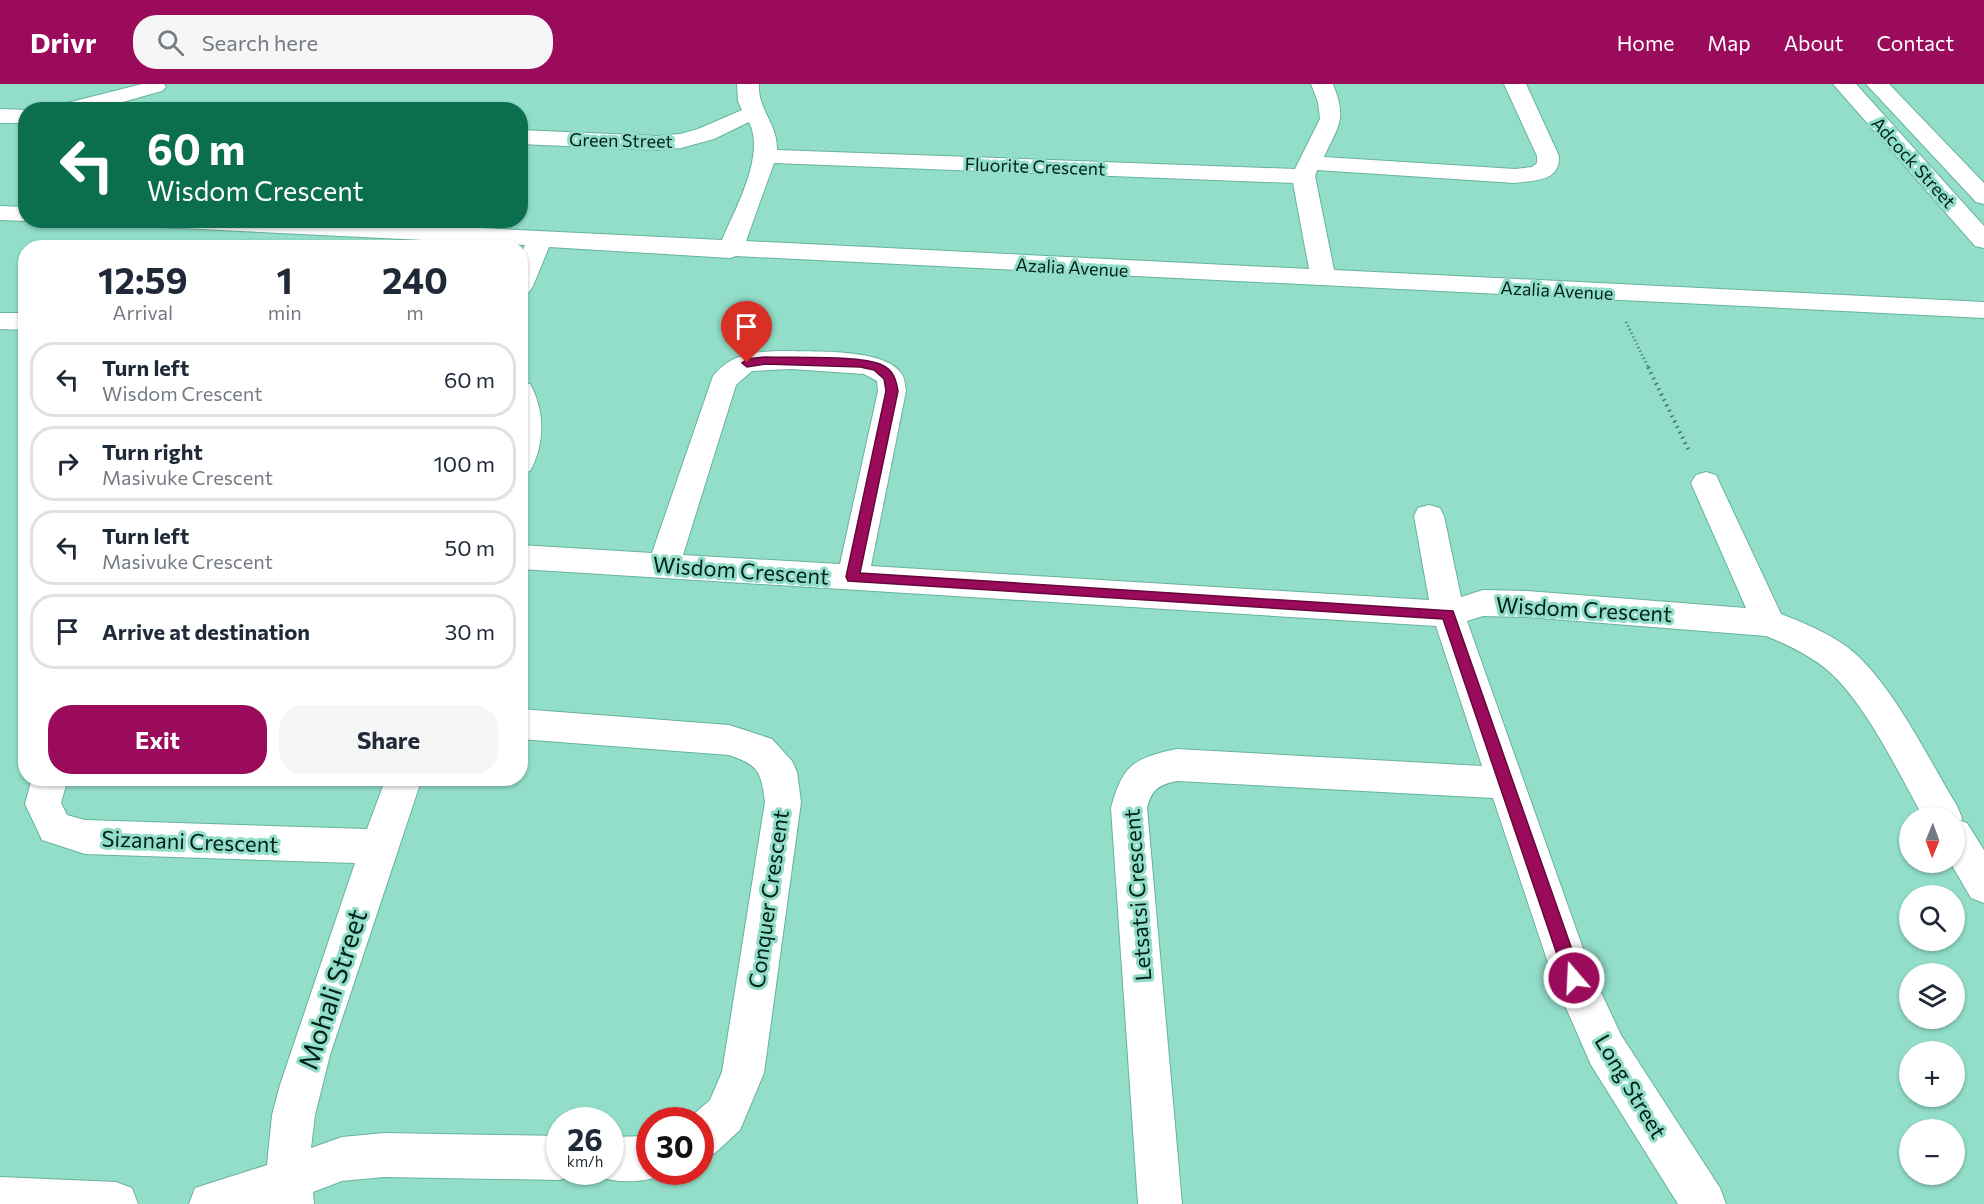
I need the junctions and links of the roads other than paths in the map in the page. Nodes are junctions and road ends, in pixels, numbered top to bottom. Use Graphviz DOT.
graph roads {
  1 [pos="748,84"];
  2 [pos="1322,84"];
  3 [pos="1515,84"];
  4 [pos="1844,84"];
  5 [pos="1877,84"];
  6 [pos="156,86"];
  7 [pos="97,102"];
  8 [pos="158,102"];
  9 [pos="752,113"];
  10 [pos="0,116"];
  11 [pos="18,116"];
  12 [pos="1922,129"];
  13 [pos="528,137"];
  14 [pos="766,156"];
  15 [pos="1306,169"];
  16 [pos="1984,181"];
  17 [pos="1984,196"];
  18 [pos="0,213"];
  19 [pos="18,214"];
  20 [pos="312,228"];
  21 [pos="540,240"];
  22 [pos="1984,241"];
  23 [pos="730,250"];
  24 [pos="528,268"];
  25 [pos="1323,279"];
  26 [pos="1984,310"];
  27 [pos="0,321"];
  28 [pos="18,322"];
  29 [pos="1706,483"];
  30 [pos="1429,516"];
  31 [pos="528,557"];
  32 [pos="664,565"];
  33 [pos="853,577"];
  34 [pos="1448,614"];
  35 [pos="1769,623"];
  36 [pos="528,725"];
  37 [pos="1506,783"];
  38 [pos="49,786"];
  39 [pos="401,786"];
  40 [pos="1938,807"];
  41 [pos="379,847"];
  42 [pos="1965,853"];
  43 [pos="1984,885"];
  44 [pos="714,1125"];
  45 [pos="546,1158"];
  46 [pos="290,1192"];
  47 [pos="0,1199"];
  48 [pos="116,1204"];
  49 [pos="211,1204"];
  50 [pos="1160,1204"];
  51 [pos="1704,1204"];
  1 -- 9 [label="street"];
  2 -- 15 [label="street"];
  3 -- 15 [label="street, Fluorite Crescent"];
  4 -- 22 [label="street, Adcock Street"];
  5 -- 12 [label="street, Adcock Street"];
  6 -- 7 [label="street"];
  6 -- 8 [label="street"];
  9 -- 13 [label="street, Green Street"];
  9 -- 14 [label="street"];
  10 -- 11 [label="street"];
  12 -- 16 [label="street"];
  12 -- 17 [label="street, Adcock Street"];
  14 -- 15 [label="street, Fluorite Crescent"];
  14 -- 23 [label="street"];
  15 -- 25 [label="street"];
  18 -- 19 [label="street"];
  20 -- 21 [label="street, Azalia Avenue"];
  21 -- 23 [label="street, Azalia Avenue"];
  21 -- 24 [label="street"];
  23 -- 25 [label="street, Azalia Avenue"];
  25 -- 26 [label="street, Azalia Avenue"];
  27 -- 28 [label="street"];
  29 -- 35 [label="street"];
  30 -- 34 [label="street, Long Street"];
  31 -- 32 [label="street, Wisdom Crescent"];
  32 -- 33 [label="street, Wisdom Crescent"];
  32 -- 33 [label="street"];
  33 -- 34 [label="street, Wisdom Crescent"];
  34 -- 35 [label="street, Wisdom Crescent"];
  34 -- 37 [label="street, Long Street"];
  35 -- 40 [label="street, Wisdom Crescent"];
  36 -- 44 [label="street, Conquer Crescent"];
  37 -- 50 [label="street, Letsatsi Crescent"];
  37 -- 51 [label="street, Long Street"];
  38 -- 41 [label="street, Sizanani Crescent"];
  39 -- 41 [label="street, Mohali Street"];
  41 -- 46 [label="street, Mohali Street"];
  42 -- 43 [label="street"];
  45 -- 46 [label="street"];
  46 -- 49 [label="street"];
  47 -- 48 [label="street"];
}
